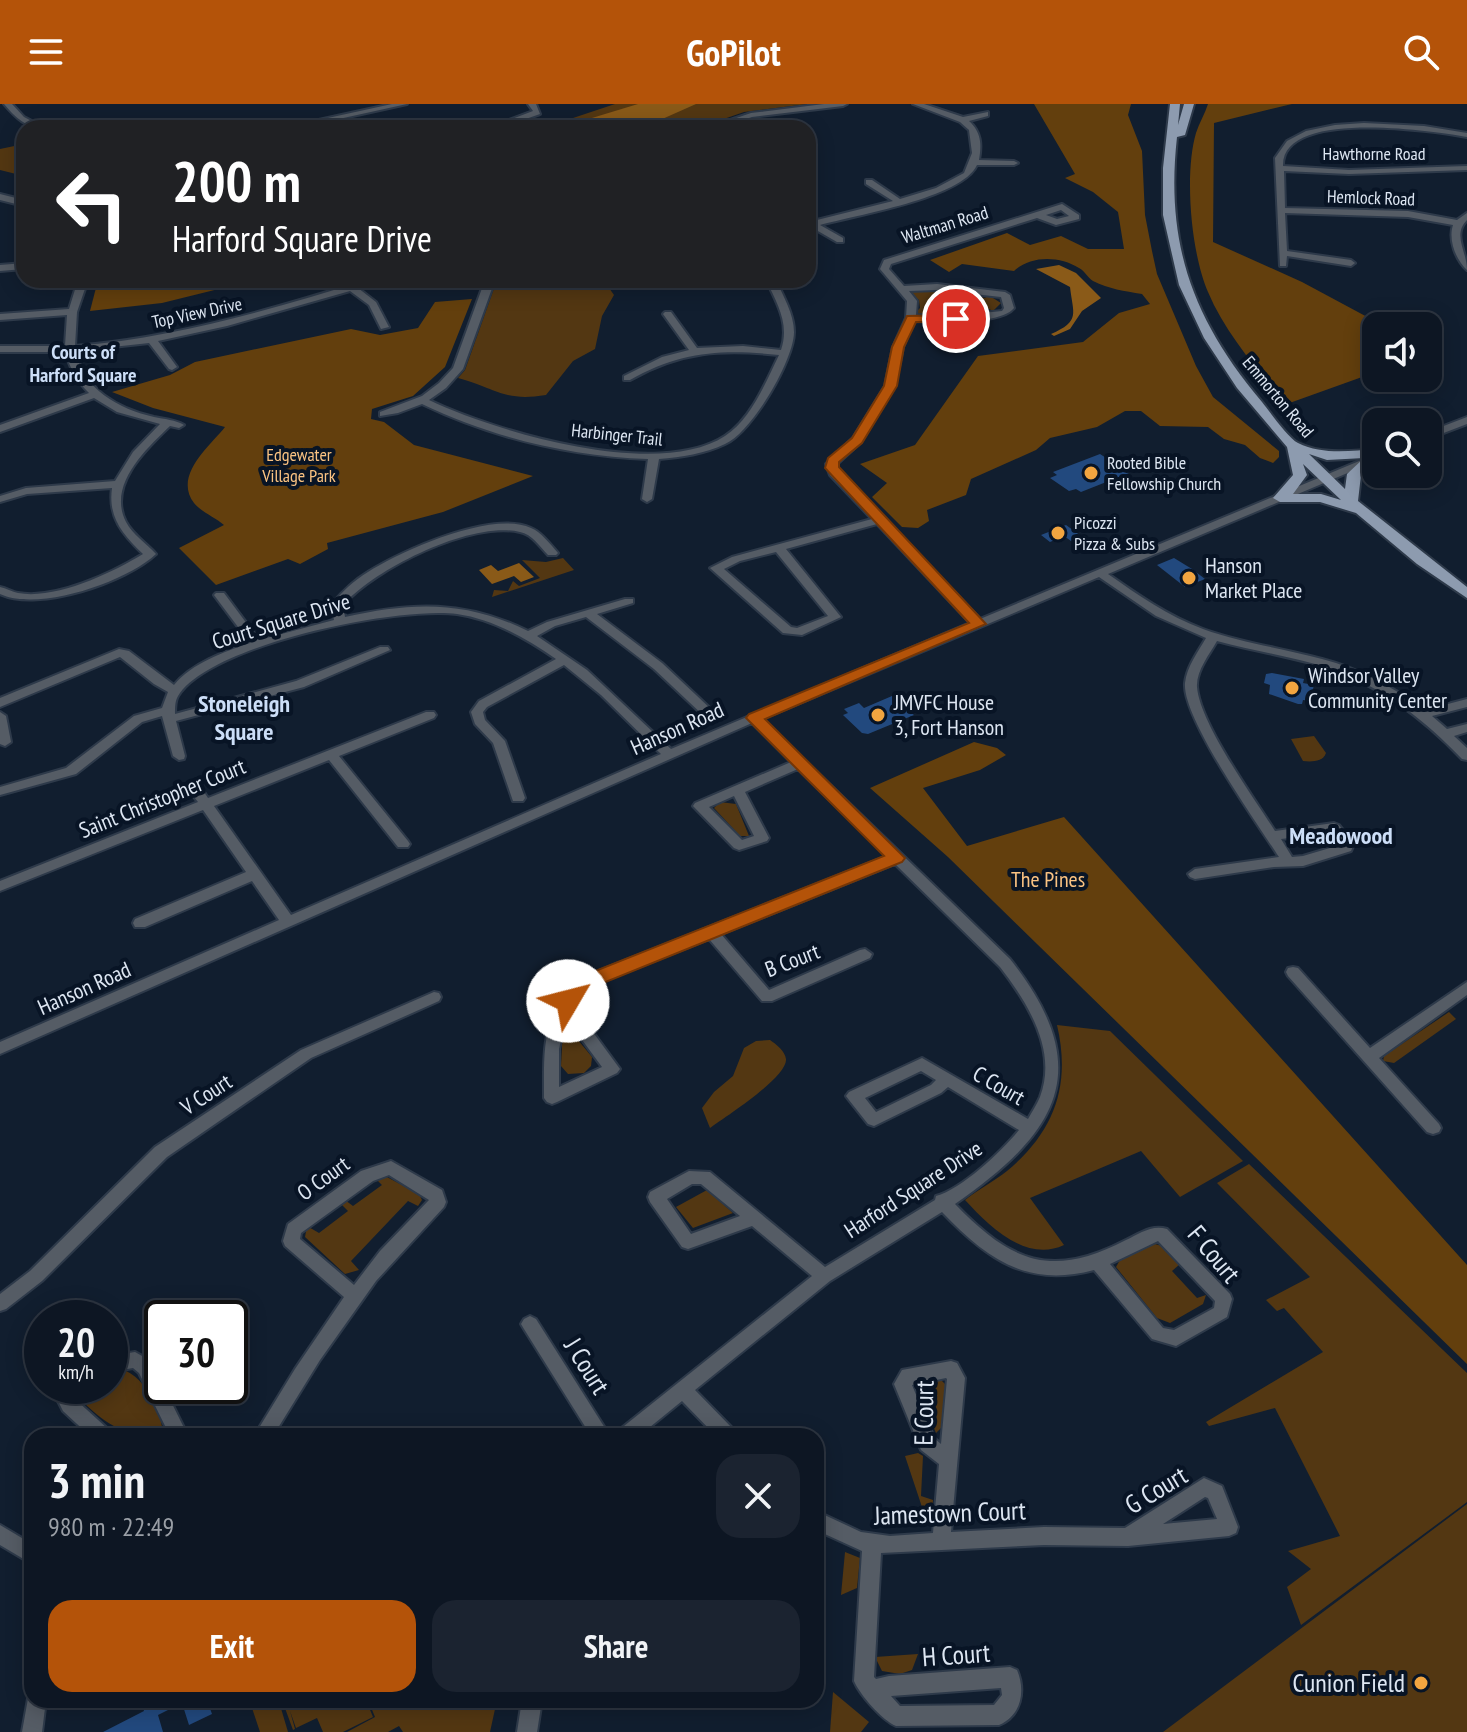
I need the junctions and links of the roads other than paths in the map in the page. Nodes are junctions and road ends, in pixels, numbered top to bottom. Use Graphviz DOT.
graph roads {
  1 [pos="8,104"];
  2 [pos="403,104"];
  3 [pos="532,104"];
  4 [pos="843,104"];
  5 [pos="917,104"];
  6 [pos="1175,104"];
  7 [pos="1189,104"];
  8 [pos="985,114"];
  9 [pos="23,120"];
  10 [pos="326,120"];
  11 [pos="516,120"];
  12 [pos="736,120"];
  13 [pos="963,120"];
  14 [pos="1467,135"];
  15 [pos="1170,160"];
  16 [pos="975,162"];
  17 [pos="1014,163"];
  18 [pos="1280,168"];
  19 [pos="1467,168"];
  20 [pos="869,182"];
  21 [pos="897,200"];
  22 [pos="1282,210"];
  23 [pos="1038,215"];
  24 [pos="1467,216"];
  25 [pos="816,221"];
  26 [pos="1457,223"];
  27 [pos="816,227"];
  28 [pos="840,240"];
  29 [pos="1284,253"];
  30 [pos="1464,254"];
  31 [pos="1351,263"];
  32 [pos="1283,264"];
  33 [pos="1467,267"];
  34 [pos="80,288"];
  35 [pos="352,288"];
  36 [pos="487,288"];
  37 [pos="775,288"];
  38 [pos="902,289"];
  39 [pos="72,312"];
  40 [pos="668,314"];
  41 [pos="0,317"];
  42 [pos="911,318"];
  43 [pos="384,327"];
  44 [pos="151,339"];
  45 [pos="0,349"];
  46 [pos="69,349"];
  47 [pos="693,349"];
  48 [pos="786,353"];
  49 [pos="172,367"];
  50 [pos="627,378"];
  51 [pos="94,394"];
  52 [pos="422,400"];
  53 [pos="384,414"];
  54 [pos="1467,420"];
  55 [pos="0,429"];
  56 [pos="1442,430"];
  57 [pos="1289,440"];
  58 [pos="654,457"];
  59 [pos="1362,457"];
  60 [pos="1362,462"];
  61 [pos="1362,467"];
  62 [pos="1327,478"];
  63 [pos="117,484"];
  64 [pos="1280,498"];
  65 [pos="0,499"];
  66 [pos="647,499"];
  67 [pos="1356,506"];
  68 [pos="881,520"];
  69 [pos="778,547"];
  70 [pos="552,553"];
  71 [pos="1100,573"];
  72 [pos="0,590"];
  73 [pos="1467,594"];
  74 [pos="220,595"];
  75 [pos="629,601"];
  76 [pos="589,614"];
  77 [pos="340,620"];
  78 [pos="978,624"];
  79 [pos="528,636"];
  80 [pos="1213,637"];
  81 [pos="257,645"];
  82 [pos="384,650"];
  83 [pos="564,660"];
  84 [pos="174,690"];
  85 [pos="0,703"];
  86 [pos="1467,703"];
  87 [pos="168,714"];
  88 [pos="709,714"];
  89 [pos="430,715"];
  90 [pos="1423,715"];
  91 [pos="0,716"];
  92 [pos="754,718"];
  93 [pos="1467,728"];
  94 [pos="1445,734"];
  95 [pos="5,742"];
  96 [pos="331,754"];
  97 [pos="669,755"];
  98 [pos="179,756"];
  99 [pos="1467,756"];
  100 [pos="800,763"];
  101 [pos="195,789"];
  102 [pos="737,789"];
  103 [pos="0,791"];
  104 [pos="518,798"];
  105 [pos="204,802"];
  106 [pos="1272,836"];
  107 [pos="403,844"];
  108 [pos="896,858"];
  109 [pos="1288,861"];
  110 [pos="255,874"];
  111 [pos="1195,874"];
  112 [pos="0,886"];
  113 [pos="288,922"];
  114 [pos="140,923"];
  115 [pos="711,932"];
  116 [pos="865,954"];
  117 [pos="1293,972"];
  118 [pos="1467,987"];
  119 [pos="434,997"];
  120 [pos="565,1006"];
  121 [pos="0,1048"];
  122 [pos="1370,1056"];
  123 [pos="946,1079"];
  124 [pos="1433,1128"];
  125 [pos="1031,1129"];
  126 [pos="942,1201"];
  127 [pos="754,1218"];
  128 [pos="1098,1262"];
  129 [pos="824,1276"];
  130 [pos="356,1297"];
  131 [pos="0,1304"];
  132 [pos="530,1324"];
  133 [pos="128,1361"];
  134 [pos="683,1390"];
  135 [pos="68,1404"];
  136 [pos="94,1428"];
  137 [pos="175,1428"];
  138 [pos="268,1428"];
  139 [pos="596,1428"];
  140 [pos="635,1428"];
  141 [pos="720,1428"];
  142 [pos="949,1460"];
  143 [pos="824,1524"];
  144 [pos="0,1534"];
  145 [pos="1044,1536"];
  146 [pos="1128,1537"];
  147 [pos="941,1542"];
  148 [pos="872,1543"];
  149 [pos="24,1550"];
  150 [pos="870,1691"];
  151 [pos="35,1708"];
  152 [pos="531,1708"];
  153 [pos="32,1732"];
  154 [pos="527,1732"];
  1 -- 9 [label="street"];
  2 -- 10 [label="street"];
  3 -- 11 [label="street"];
  4 -- 12 [label="street"];
  5 -- 13 [label="street"];
  6 -- 15 [label="main road, Emmorton Road"];
  7 -- 15 [label="main road, Emmorton Road"];
  8 -- 13 [label="street"];
  13 -- 16 [label="street"];
  14 -- 18 [label="street"];
  15 -- 57 [label="main road, Emmorton Road"];
  16 -- 17 [label="street"];
  16 -- 21 [label="street"];
  18 -- 19 [label="street, Hawthorne Road"];
  18 -- 22 [label="street"];
  20 -- 21 [label="street"];
  21 -- 25 [label="street"];
  22 -- 26 [label="street, Hemlock Road"];
  22 -- 29 [label="street"];
  23 -- 38 [label="street, Waltman Road"];
  24 -- 26 [label="street"];
  26 -- 30 [label="street"];
  27 -- 28 [label="street"];
  29 -- 31 [label="street"];
  29 -- 32 [label="street"];
  30 -- 33 [label="street"];
  34 -- 39 [label="street"];
  35 -- 43 [label="street"];
  35 -- 44 [label="street, Top View Drive"];
  36 -- 52 [label="street"];
  37 -- 48 [label="street, Harbinger Trail"];
  38 -- 42 [label="street, Waltman Road"];
  38 -- 42 [label="street"];
  39 -- 41 [label="street"];
  39 -- 46 [label="street"];
  40 -- 47 [label="street"];
  42 -- 68 [label="street"];
  44 -- 46 [label="street, Top View Drive"];
  44 -- 49 [label="street"];
  45 -- 46 [label="street, Top View Drive"];
  46 -- 51 [label="street"];
  47 -- 48 [label="street"];
  47 -- 50 [label="street"];
  48 -- 58 [label="street, Harbinger Trail"];
  51 -- 55 [label="street"];
  51 -- 63 [label="street"];
  52 -- 53 [label="street"];
  52 -- 58 [label="street, Harbinger Trail"];
  54 -- 56 [label="street"];
  57 -- 59 [label="main road"];
  57 -- 62 [label="main road, Emmorton Road"];
  57 -- 64 [label="main road"];
  58 -- 66 [label="street"];
  60 -- 62 [label="street, Hanson Road"];
  61 -- 67 [label="main road"];
  62 -- 64 [label="street, Hanson Road"];
  62 -- 67 [label="main road, Emmorton Road"];
  63 -- 65 [label="street"];
  63 -- 72 [label="street"];
  64 -- 67 [label="main road"];
  64 -- 71 [label="street, Hanson Road"];
  67 -- 73 [label="main road, Emmorton Road"];
  68 -- 69 [label="street"];
  68 -- 78 [label="street"];
  69 -- 69 [label="street"];
  70 -- 77 [label="street"];
  71 -- 78 [label="street, Hanson Road"];
  71 -- 80 [label="street"];
  74 -- 81 [label="street"];
  75 -- 76 [label="street"];
  76 -- 79 [label="street"];
  76 -- 88 [label="street"];
  77 -- 79 [label="street, Court Square Drive"];
  77 -- 81 [label="street, Court Square Drive"];
  78 -- 92 [label="street, Hanson Road"];
  79 -- 83 [label="street, Court Square Drive"];
  80 -- 90 [label="street"];
  80 -- 106 [label="street"];
  81 -- 84 [label="street, Court Square Drive"];
  82 -- 87 [label="street"];
  83 -- 97 [label="street, Court Square Drive"];
  83 -- 104 [label="street"];
  84 -- 85 [label="street"];
  84 -- 87 [label="street"];
  86 -- 90 [label="street"];
  87 -- 98 [label="street"];
  87 -- 103 [label="street"];
  89 -- 96 [label="street, Saint Christopher Court"];
  90 -- 94 [label="street"];
  91 -- 95 [label="street"];
  92 -- 97 [label="street, Hanson Road"];
  92 -- 100 [label="street, Harford Square Drive"];
  93 -- 94 [label="street"];
  94 -- 99 [label="street"];
  96 -- 105 [label="street, Saint Christopher Court"];
  96 -- 107 [label="street"];
  97 -- 113 [label="street, Hanson Road"];
  100 -- 102 [label="street"];
  100 -- 108 [label="street, Harford Square Drive"];
  101 -- 105 [label="street"];
  102 -- 102 [label="street"];
  105 -- 110 [label="street"];
  105 -- 112 [label="street, Saint Christopher Court"];
  106 -- 109 [label="street"];
  106 -- 109 [label="street"];
  108 -- 115 [label="street"];
  108 -- 125 [label="street, Harford Square Drive"];
  109 -- 111 [label="street"];
  110 -- 113 [label="street"];
  110 -- 114 [label="street"];
  113 -- 121 [label="street, Hanson Road"];
  115 -- 116 [label="street, B Court"];
  115 -- 120 [label="street"];
  117 -- 122 [label="street"];
  118 -- 122 [label="street"];
  119 -- 131 [label="street, V Court"];
  120 -- 120 [label="street"];
  122 -- 124 [label="street"];
  123 -- 123 [label="street, C Court"];
  123 -- 125 [label="street, C Court"];
  125 -- 126 [label="street, Harford Square Drive"];
  126 -- 128 [label="street, F Court"];
  126 -- 129 [label="street, Harford Square Drive"];
  127 -- 127 [label="street"];
  127 -- 129 [label="street"];
  128 -- 128 [label="street, F Court"];
  129 -- 134 [label="street, Harford Square Drive"];
  130 -- 130 [label="street, O Court"];
  130 -- 138 [label="street, O Court"];
  132 -- 139 [label="street, J Court"];
  133 -- 137 [label="street"];
  134 -- 140 [label="street, Harford Square Drive"];
  134 -- 141 [label="street"];
  135 -- 136 [label="street"];
  142 -- 142 [label="street, E Court"];
  142 -- 147 [label="street, E Court"];
  143 -- 148 [label="street, Jamestown Court"];
  144 -- 149 [label="street"];
  145 -- 146 [label="street, G Court"];
  145 -- 147 [label="street, Jamestown Court"];
  146 -- 146 [label="street, G Court"];
  147 -- 148 [label="street, Jamestown Court"];
  148 -- 150 [label="street"];
  150 -- 150 [label="street, H Court"];
  151 -- 153 [label="street"];
  152 -- 154 [label="street"];
}
